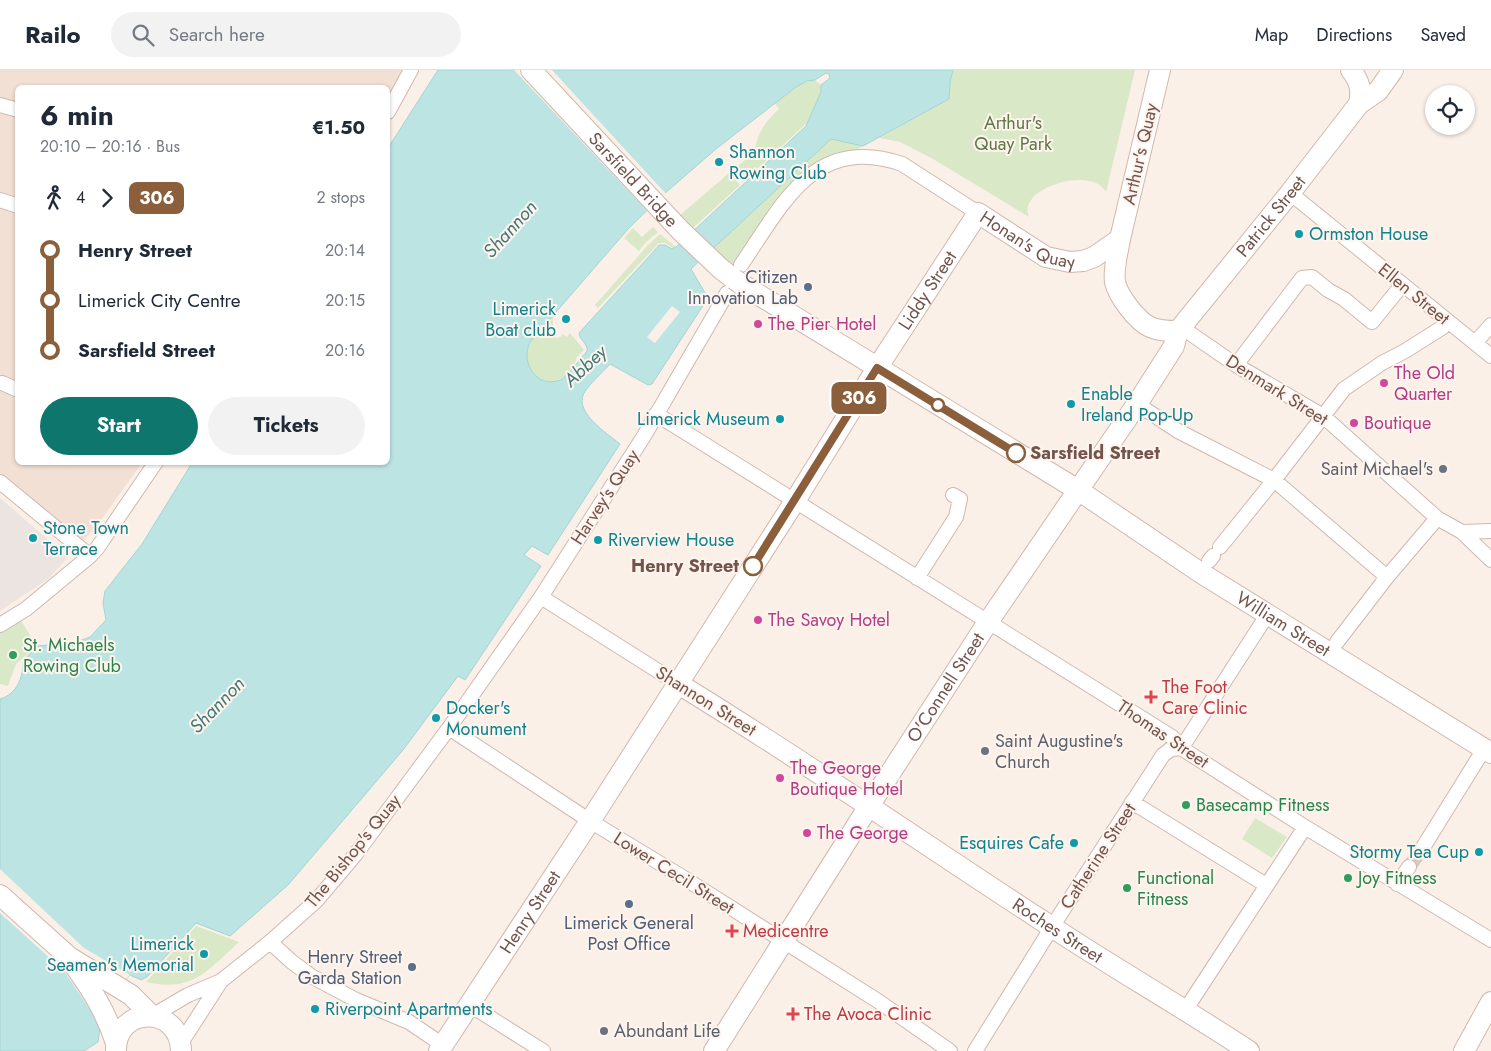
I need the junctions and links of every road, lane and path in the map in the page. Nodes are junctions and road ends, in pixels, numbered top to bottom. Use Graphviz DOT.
graph roads {
  1 [pos="411,70"];
  2 [pos="531,70"];
  3 [pos="1160,70"];
  4 [pos="1351,70"];
  5 [pos="1393,70"];
  6 [pos="0,104"];
  7 [pos="1359,104"];
  8 [pos="390,108"];
  9 [pos="15,109"];
  10 [pos="818,169"];
  11 [pos="1290,193"];
  12 [pos="0,200"];
  13 [pos="15,205"];
  14 [pos="978,213"];
  15 [pos="1120,239"];
  16 [pos="736,281"];
  17 [pos="1402,285"];
  18 [pos="1491,325"];
  19 [pos="1443,327"];
  20 [pos="1179,329"];
  21 [pos="1475,344"];
  22 [pos="1491,356"];
  23 [pos="1236,365"];
  24 [pos="877,368"];
  25 [pos="2,383"];
  26 [pos="15,389"];
  27 [pos="1137,404"];
  28 [pos="656,414"];
  29 [pos="1323,416"];
  30 [pos="154,465"];
  31 [pos="1274,480"];
  32 [pos="0,482"];
  33 [pos="1078,490"];
  34 [pos="953,495"];
  35 [pos="795,501"];
  36 [pos="1433,523"];
  37 [pos="1491,531"];
  38 [pos="1462,532"];
  39 [pos="1214,555"];
  40 [pos="90,556"];
  41 [pos="1491,560"];
  42 [pos="1387,577"];
  43 [pos="917,578"];
  44 [pos="541,597"];
  45 [pos="988,622"];
  46 [pos="1262,623"];
  47 [pos="0,625"];
  48 [pos="1337,642"];
  49 [pos="677,683"];
  50 [pos="449,728"];
  51 [pos="1183,744"];
  52 [pos="1488,751"];
  53 [pos="1132,802"];
  54 [pos="869,806"];
  55 [pos="590,821"];
  56 [pos="1305,827"];
  57 [pos="1422,849"];
  58 [pos="1409,867"];
  59 [pos="1397,884"];
  60 [pos="1266,885"];
  61 [pos="0,895"];
  62 [pos="1052,927"];
  63 [pos="1491,940"];
  64 [pos="270,942"];
  65 [pos="784,942"];
  66 [pos="69,957"];
  67 [pos="222,981"];
  68 [pos="1491,1002"];
  69 [pos="470,1005"];
  70 [pos="1186,1009"];
  71 [pos="152,1016"];
  72 [pos="115,1048"];
  73 [pos="182,1048"];
  74 [pos="441,1048"];
  75 [pos="543,1051"];
  76 [pos="714,1051"];
  77 [pos="950,1051"];
  78 [pos="975,1051"];
  79 [pos="1249,1051"];
  80 [pos="1464,1051"];
  1 -- 8 [label="street"];
  2 -- 16 [label="main road, Sarsfield Bridge"];
  3 -- 15 [label="main road, Arthur's Quay"];
  4 -- 7 [label="main road"];
  5 -- 7 [label="main road, Patrick Street"];
  6 -- 9 [label="street"];
  7 -- 11 [label="main road, Patrick Street"];
  10 -- 14 [label="street, Honan's Quay"];
  10 -- 16 [label="street, Harvey's Quay"];
  11 -- 17 [label="street, Ellen Street"];
  11 -- 20 [label="main road, Patrick Street"];
  12 -- 13 [label="street"];
  14 -- 15 [label="main road, Honan's Quay"];
  14 -- 24 [label="main road, Liddy Street"];
  15 -- 20 [label="main road"];
  16 -- 24 [label="main road"];
  16 -- 28 [label="street, Harvey's Quay"];
  17 -- 21 [label="street, Ellen Street"];
  17 -- 23 [label="street"];
  18 -- 21 [label="street"];
  19 -- 29 [label="street"];
  20 -- 23 [label="street, Denmark Street"];
  20 -- 27 [label="main road, O'Connell Street"];
  21 -- 22 [label="street, Ellen Street"];
  23 -- 29 [label="street, Denmark Street"];
  24 -- 33 [label="main road"];
  24 -- 35 [label="main road, Henry Street"];
  25 -- 26 [label="street"];
  27 -- 31 [label="street"];
  27 -- 33 [label="main road, O'Connell Street"];
  28 -- 35 [label="street, Thomas Street"];
  28 -- 44 [label="street, Harvey's Quay"];
  29 -- 31 [label="street"];
  29 -- 38 [label="street, Denmark Street"];
  30 -- 40 [label="street"];
  31 -- 39 [label="street"];
  31 -- 42 [label="street"];
  32 -- 40 [label="street"];
  33 -- 45 [label="main road, O'Connell Street"];
  33 -- 52 [label="main road, William Street"];
  34 -- 43 [label="street"];
  35 -- 43 [label="street, Thomas Street"];
  35 -- 49 [label="main road, Henry Street"];
  36 -- 42 [label="street"];
  37 -- 38 [label="street"];
  38 -- 41 [label="street, Denmark Street"];
  40 -- 47 [label="street"];
  42 -- 48 [label="street"];
  43 -- 45 [label="street, Thomas Street"];
  44 -- 49 [label="street, Shannon Street"];
  44 -- 50 [label="street, Harvey's Quay"];
  45 -- 51 [label="street, Thomas Street"];
  45 -- 54 [label="main road, O'Connell Street"];
  46 -- 51 [label="street"];
  49 -- 54 [label="main road, Shannon Street"];
  49 -- 55 [label="main road, Henry Street"];
  50 -- 55 [label="street, Lower Cecil Street"];
  50 -- 64 [label="street, The Bishop's Quay"];
  51 -- 53 [label="street, Catherine Street"];
  51 -- 56 [label="street, Thomas Street"];
  52 -- 57 [label="street"];
  53 -- 60 [label="street"];
  53 -- 62 [label="street, Catherine Street"];
  54 -- 62 [label="main road, Roches Street"];
  54 -- 65 [label="main road, O'Connell Street"];
  55 -- 65 [label="street, Lower Cecil Street"];
  55 -- 69 [label="main road, Henry Street"];
  56 -- 59 [label="street, Thomas Street"];
  56 -- 60 [label="street"];
  58 -- 59 [label="street"];
  59 -- 63 [label="street, Thomas Street"];
  60 -- 70 [label="street"];
  61 -- 66 [label="main road"];
  62 -- 70 [label="main road, Roches Street"];
  62 -- 78 [label="street, Catherine Street"];
  64 -- 67 [label="street, The Bishop's Quay"];
  64 -- 74 [label="street"];
  65 -- 76 [label="main road, O'Connell Street"];
  65 -- 77 [label="street, Lower Cecil Street"];
  66 -- 71 [label="main road"];
  66 -- 72 [label="main road"];
  67 -- 71 [label="street, The Bishop's Quay"];
  67 -- 73 [label="street, The Bishop's Quay"];
  68 -- 80 [label="main road"];
  69 -- 74 [label="main road, Henry Street"];
  69 -- 75 [label="street"];
  70 -- 79 [label="main road, Roches Street"];
  71 -- 72 [label="main road"];
  71 -- 73 [label="main road"];
}
